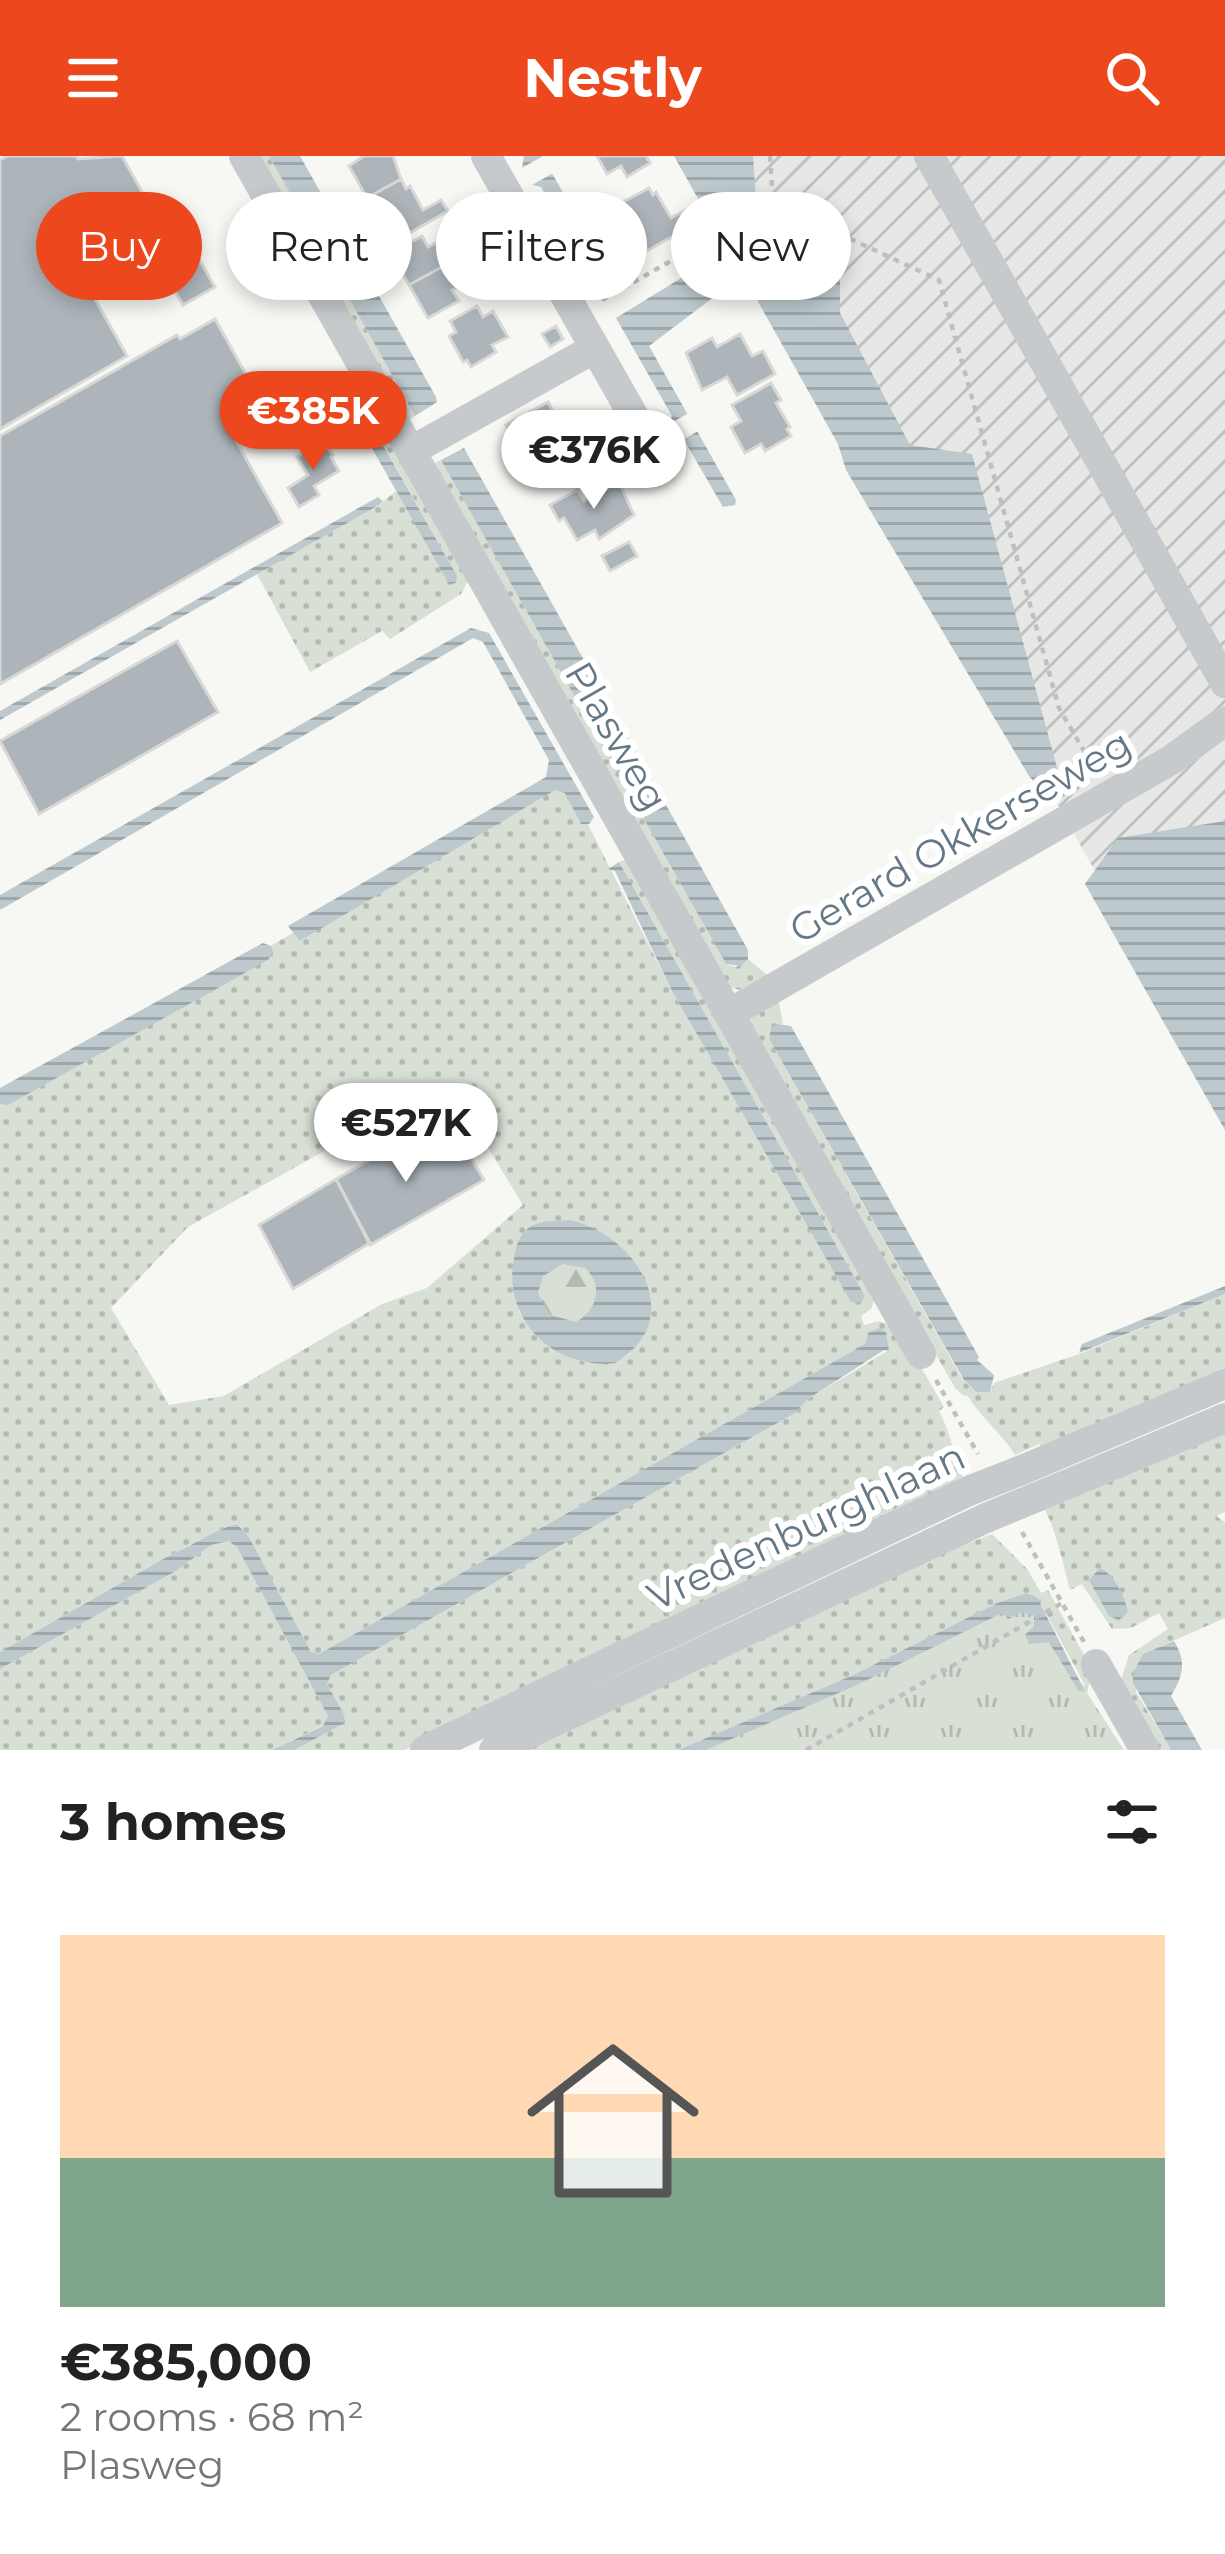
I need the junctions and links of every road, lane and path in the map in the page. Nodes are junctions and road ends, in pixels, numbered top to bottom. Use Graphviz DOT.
graph roads {
  1 [pos="244,156"];
  2 [pos="487,156"];
  3 [pos="770,156"];
  4 [pos="929,156"];
  5 [pos="772,192"];
  6 [pos="851,239"];
  7 [pos="671,261"];
  8 [pos="577,315"];
  9 [pos="595,348"];
  10 [pos="411,451"];
  11 [pos="662,466"];
  12 [pos="1225,683"];
  13 [pos="1225,721"];
  14 [pos="1111,793"];
  15 [pos="730,1013"];
  16 [pos="921,1354"];
  17 [pos="1225,1384"];
  18 [pos="1225,1418"];
  19 [pos="1030,1483"];
  20 [pos="1096,1664"];
  21 [pos="425,1750"];
  22 [pos="494,1750"];
  23 [pos="806,1750"];
  24 [pos="1145,1750"];
  1 -- 10 [label="street, Plasweg"];
  2 -- 8 [label="street"];
  3 -- 5 [label="path"];
  4 -- 12 [label="street"];
  6 -- 14 [label="path"];
  7 -- 8 [label="path"];
  8 -- 9 [label="street"];
  9 -- 10 [label="street"];
  9 -- 11 [label="street"];
  10 -- 15 [label="street, Plasweg"];
  13 -- 14 [label="street, Gerard Okkerseweg"];
  14 -- 15 [label="street, Gerard Okkerseweg"];
  15 -- 16 [label="street, Plasweg"];
  17 -- 19 [label="street, Vredenburghlaan"];
  18 -- 19 [label="street, Vredenburghlaan"];
  19 -- 21 [label="street, Vredenburghlaan, bridge"];
  19 -- 22 [label="street, Vredenburghlaan, bridge"];
  20 -- 23 [label="path"];
  20 -- 24 [label="street"];
}
